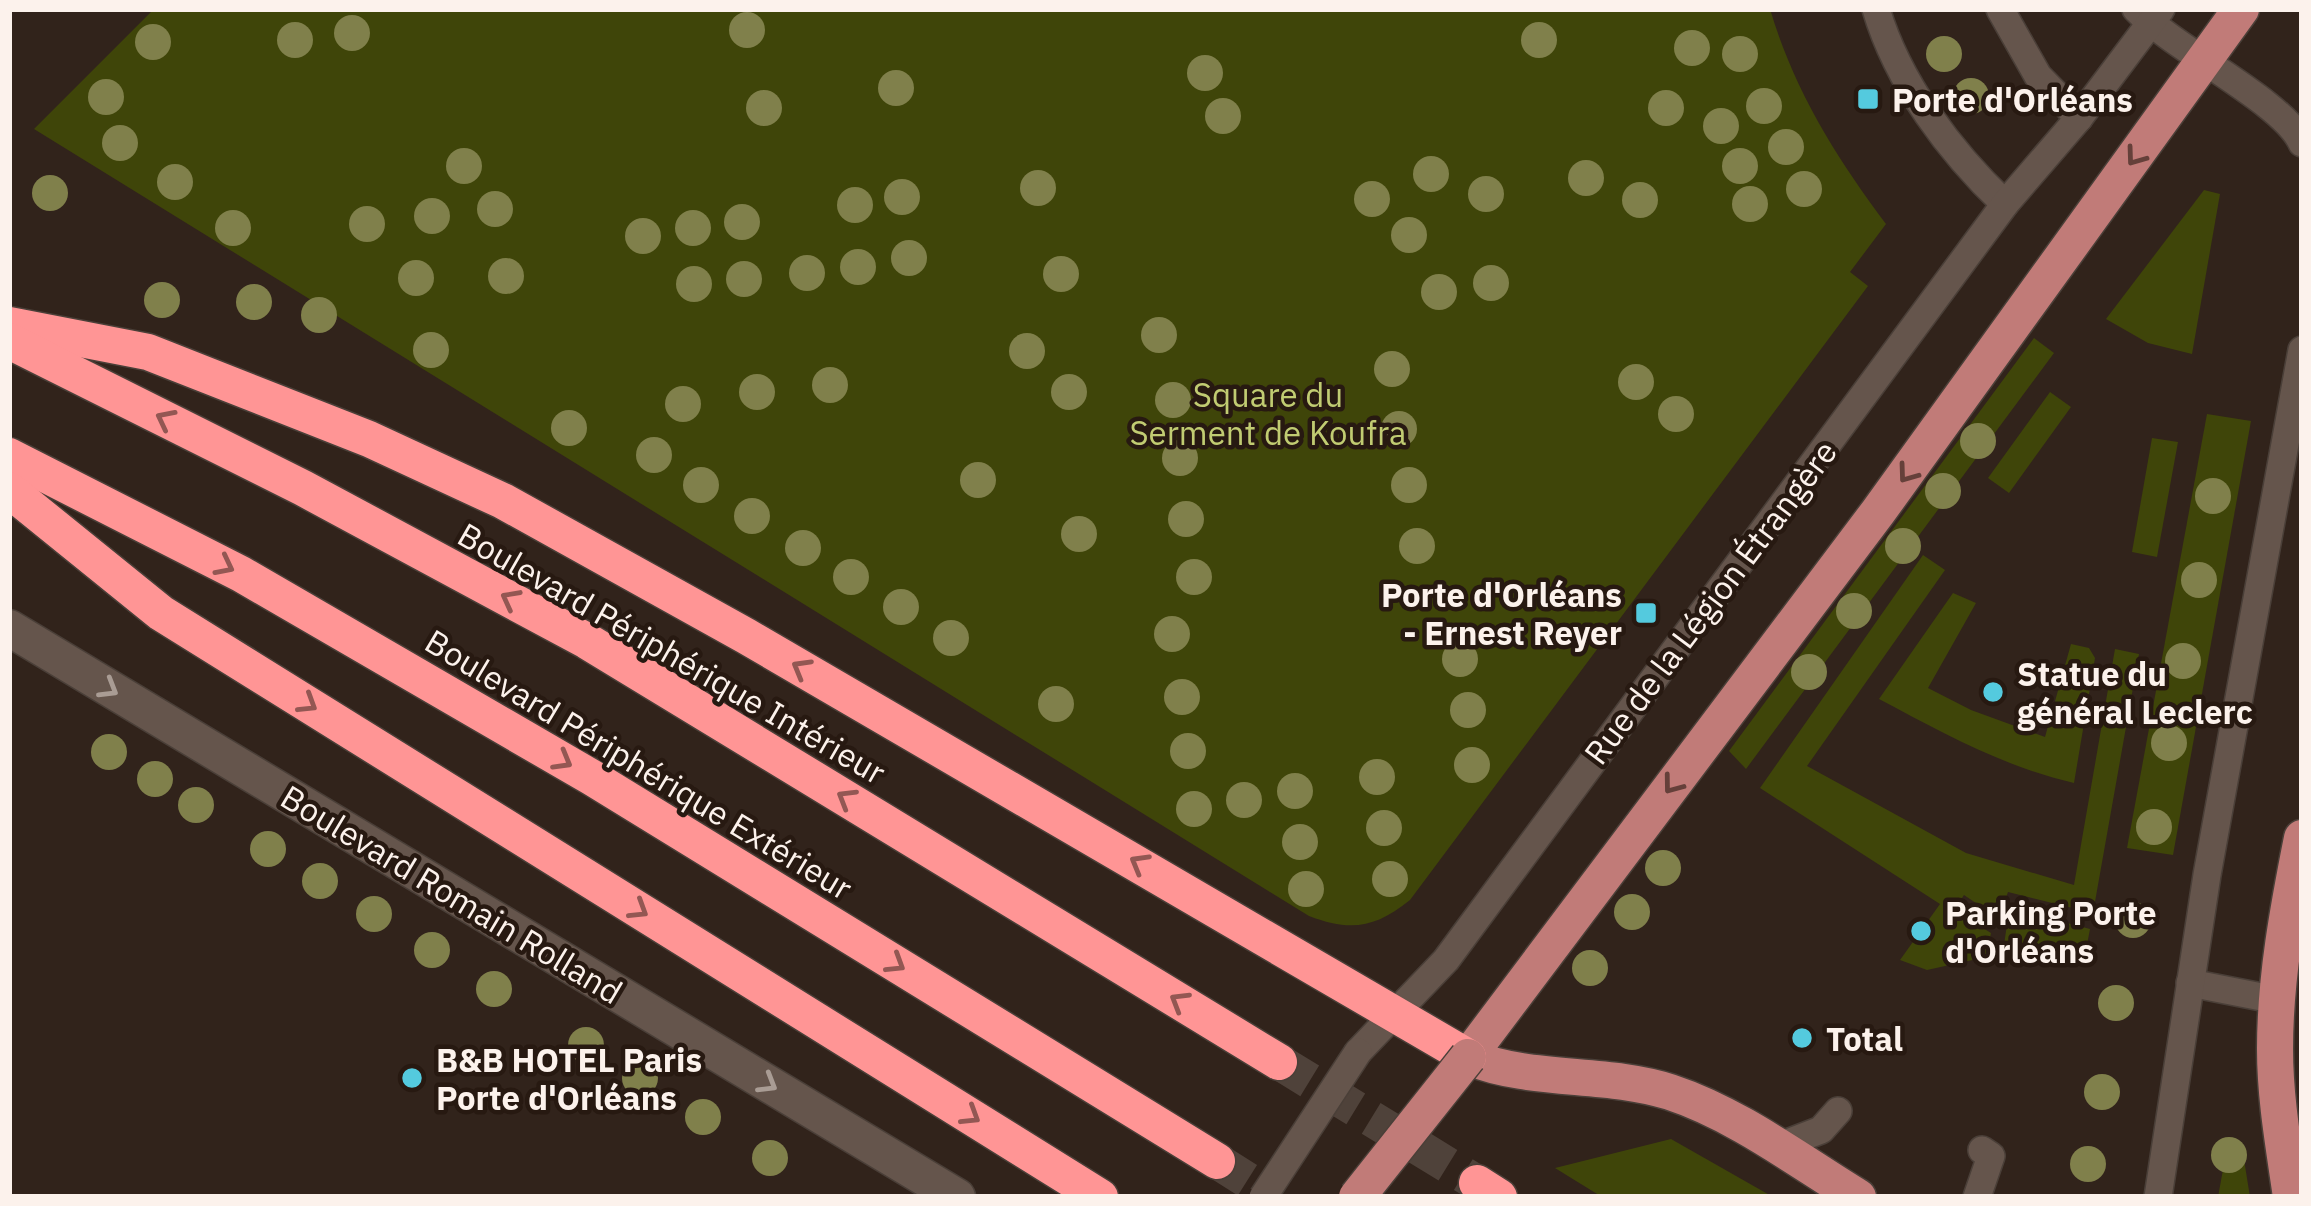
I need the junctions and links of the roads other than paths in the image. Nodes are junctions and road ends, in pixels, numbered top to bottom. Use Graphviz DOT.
graph roads {
  1 [pos="1876,9"];
  2 [pos="2000,9"];
  3 [pos="2241,9"];
  4 [pos="2149,14"];
  5 [pos="2204,63"];
  6 [pos="2079,118"];
  7 [pos="2302,143"];
  8 [pos="2005,204"];
  9 [pos="9,325"];
  10 [pos="9,341"];
  11 [pos="2302,350"];
  12 [pos="9,456"];
  13 [pos="9,490"];
  14 [pos="9,628"];
  15 [pos="2302,838"];
  16 [pos="2190,983"];
  17 [pos="2277,1000"];
  18 [pos="1393,1012"];
  19 [pos="1468,1057"];
  20 [pos="1279,1062"];
  21 [pos="1838,1111"];
  22 [pos="1777,1147"];
  23 [pos="1982,1150"];
  24 [pos="1217,1161"];
  25 [pos="957,1197"];
  26 [pos="1100,1197"];
  27 [pos="1263,1197"];
  28 [pos="1357,1197"];
  29 [pos="1858,1197"];
  30 [pos="1976,1197"];
  31 [pos="2158,1197"];
  32 [pos="2291,1197"];
  1 -- 8 [label="lane"];
  2 -- 6 [label="lane"];
  3 -- 5 [label="main road"];
  4 -- 5 [label="lane"];
  4 -- 6 [label="lane, Rue de la Légion Étrangère"];
  5 -- 7 [label="lane"];
  5 -- 19 [label="main road, one-way"];
  6 -- 8 [label="lane, Rue de la Légion Étrangère"];
  8 -- 18 [label="lane, Rue de la Légion Étrangère"];
  18 -- 9 [label="highway, one-way"];
  20 -- 10 [label="highway, Boulevard Périphérique Intérieur, one-way"];
  11 -- 16 [label="lane"];
  12 -- 24 [label="highway, Boulevard Périphérique Extérieur, one-way"];
  13 -- 26 [label="highway, one-way"];
  14 -- 25 [label="main road, Boulevard Romain Rolland, one-way"];
  15 -- 17 [label="main road"];
  16 -- 17 [label="lane"];
  16 -- 31 [label="lane"];
  17 -- 32 [label="main road"];
  18 -- 19 [label="highway"];
  18 -- 27 [label="lane, Rue de la Légion Étrangère, bridge"];
  19 -- 22 [label="main road"];
  19 -- 28 [label="main road, bridge"];
  21 -- 22 [label="lane"];
  22 -- 29 [label="main road"];
  23 -- 30 [label="lane"];
}
